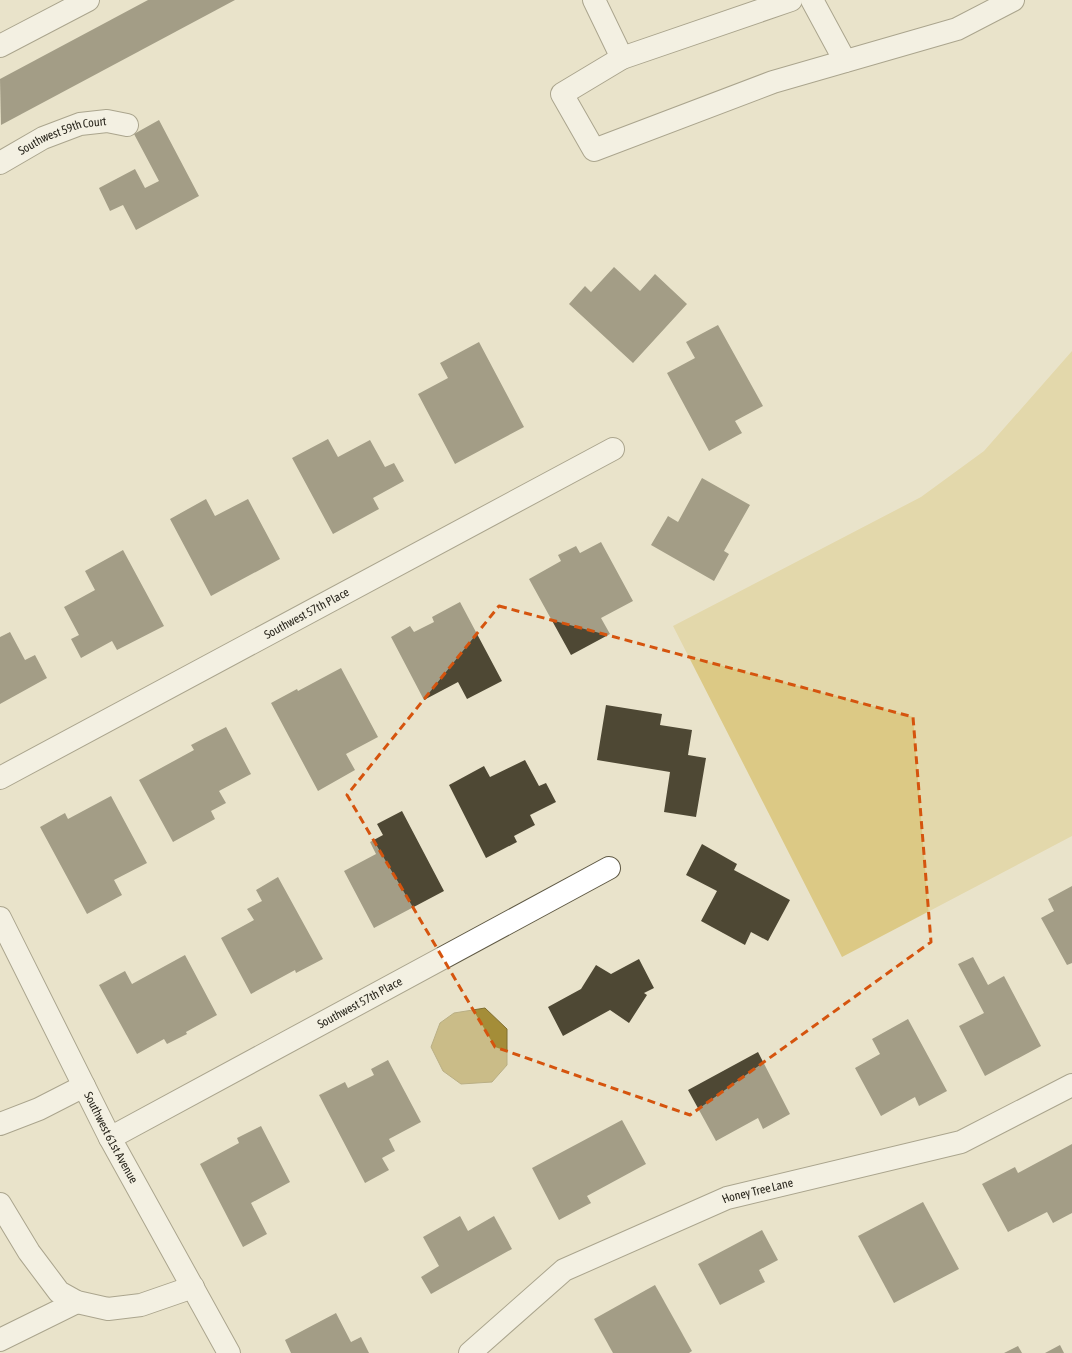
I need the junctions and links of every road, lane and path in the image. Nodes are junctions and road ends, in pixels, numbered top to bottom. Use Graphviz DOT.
graph roads {
  1 [pos="88,0"];
  2 [pos="594,0"];
  3 [pos="791,0"];
  4 [pos="812,0"];
  5 [pos="1013,0"];
  6 [pos="0,46"];
  7 [pos="622,58"];
  8 [pos="845,62"];
  9 [pos="127,125"];
  10 [pos="0,163"];
  11 [pos="614,449"];
  12 [pos="0,778"];
  13 [pos="609,868"];
  14 [pos="0,918"];
  15 [pos="1072,1085"];
  16 [pos="84,1086"];
  17 [pos="0,1124"];
  18 [pos="110,1138"];
  19 [pos="0,1204"];
  20 [pos="192,1287"];
  21 [pos="78,1302"];
  22 [pos="0,1340"];
  23 [pos="229,1353"];
  24 [pos="470,1353"];
  1 -- 6 [label="street"];
  2 -- 7 [label="street"];
  3 -- 7 [label="street"];
  4 -- 8 [label="street"];
  5 -- 8 [label="street"];
  7 -- 8 [label="street"];
  9 -- 10 [label="street, Southwest 59th Court"];
  11 -- 12 [label="street, Southwest 57th Place"];
  13 -- 18 [label="street, Southwest 57th Place"];
  14 -- 16 [label="street, Southwest 61st Avenue"];
  15 -- 24 [label="street, Honey Tree Lane"];
  16 -- 17 [label="street"];
  16 -- 18 [label="street, Southwest 61st Avenue"];
  18 -- 20 [label="street, Southwest 61st Avenue"];
  19 -- 21 [label="street"];
  20 -- 21 [label="street"];
  20 -- 23 [label="street, Southwest 61st Avenue"];
  21 -- 22 [label="street"];
}
